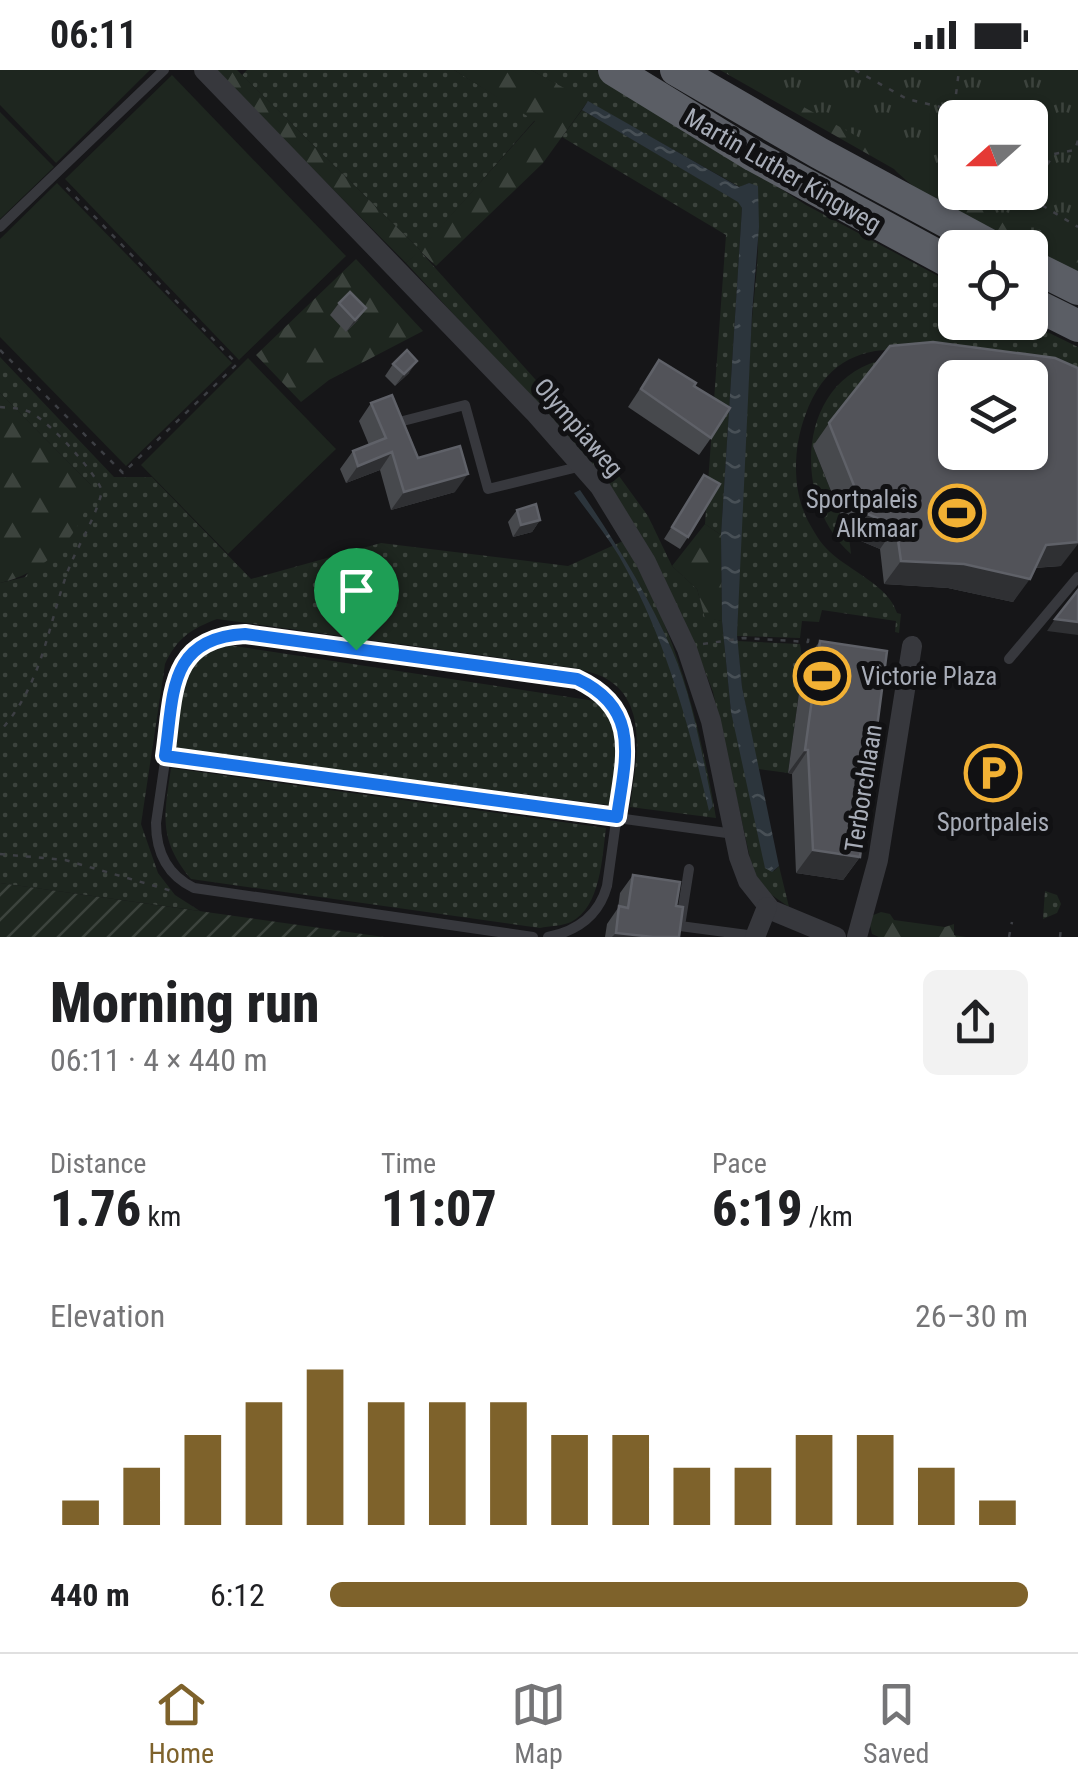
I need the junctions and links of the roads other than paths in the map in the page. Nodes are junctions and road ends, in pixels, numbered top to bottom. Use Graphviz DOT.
graph roads {
  1 [pos="164,70"];
  2 [pos="204,70"];
  3 [pos="614,70"];
  4 [pos="676,70"];
  5 [pos="698,70"];
  6 [pos="730,102"];
  7 [pos="0,227"];
  8 [pos="962,230"];
  9 [pos="938,256"];
  10 [pos="1048,274"];
  11 [pos="1078,289"];
  12 [pos="1048,311"];
  13 [pos="1078,326"];
  14 [pos="403,421"];
  15 [pos="582,466"];
  16 [pos="1078,577"];
  17 [pos="912,646"];
  18 [pos="1009,659"];
  19 [pos="165,756"];
  20 [pos="617,817"];
  21 [pos="735,834"];
  22 [pos="688,868"];
  23 [pos="767,907"];
  24 [pos="533,937"];
  25 [pos="548,937"];
  26 [pos="755,937"];
  27 [pos="836,937"];
  28 [pos="857,937"];
  1 -- 7 [label="lane"];
  2 -- 15 [label="street, Olympiaweg"];
  3 -- 9 [label="highway, Martin Luther Kingweg"];
  4 -- 6 [label="highway, Martin Luther Kingweg"];
  5 -- 6 [label="highway"];
  6 -- 8 [label="highway, Martin Luther Kingweg"];
  10 -- 11 [label="highway"];
  12 -- 13 [label="highway"];
  14 -- 15 [label="lane"];
  15 -- 21 [label="street, Olympiaweg"];
  16 -- 18 [label="lane"];
  17 -- 28 [label="street, Terborchlaan"];
  19 -- 20 [label="lane"];
  19 -- 20 [label="lane"];
  19 -- 24 [label="lane"];
  20 -- 21 [label="lane"];
  20 -- 25 [label="lane"];
  21 -- 23 [label="street, Olympiaweg"];
  22 -- 26 [label="lane"];
  23 -- 26 [label="street"];
  23 -- 27 [label="street"];
}
